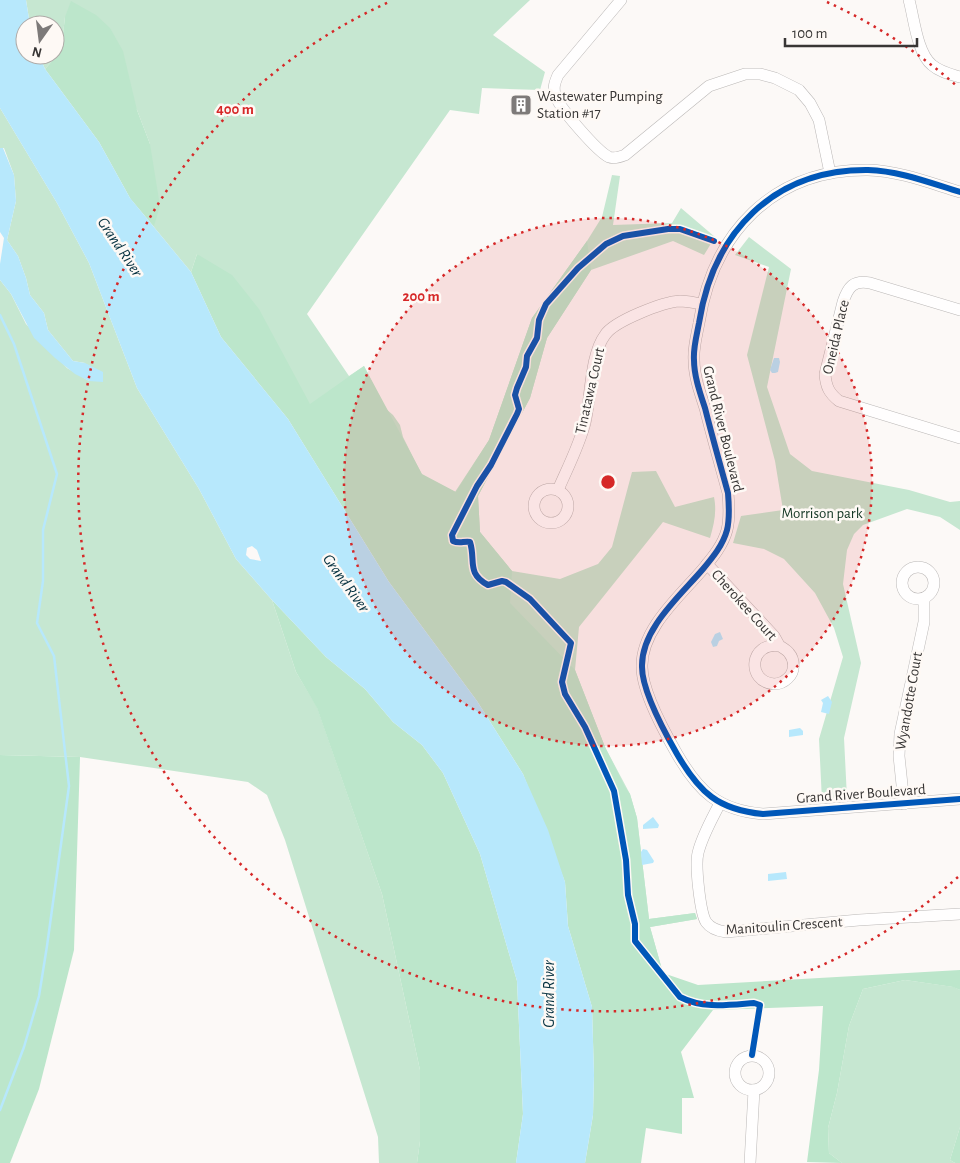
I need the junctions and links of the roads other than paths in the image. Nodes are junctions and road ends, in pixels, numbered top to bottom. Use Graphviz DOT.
graph roads {
  1 [pos="621,0"];
  2 [pos="909,0"];
  3 [pos="960,77"];
  4 [pos="830,173"];
  5 [pos="960,192"];
  6 [pos="702,304"];
  7 [pos="960,310"];
  8 [pos="960,438"];
  9 [pos="558,490"];
  10 [pos="707,564"];
  11 [pos="924,598"];
  12 [pos="780,646"];
  13 [pos="960,799"];
  14 [pos="720,803"];
  15 [pos="904,804"];
  16 [pos="960,914"];
  17 [pos="754,1090"];
  18 [pos="750,1163"];
  1 -- 4 [label="street"];
  2 -- 3 [label="street"];
  4 -- 5 [label="street, Grand River Boulevard"];
  4 -- 6 [label="street, Grand River Boulevard"];
  6 -- 9 [label="street, Tinatawa Court"];
  6 -- 10 [label="street, Grand River Boulevard"];
  7 -- 8 [label="street, Oneida Place"];
  10 -- 12 [label="street, Cherokee Court"];
  10 -- 14 [label="street, Grand River Boulevard"];
  11 -- 15 [label="street, Wyandotte Court"];
  13 -- 15 [label="street, Grand River Boulevard"];
  14 -- 15 [label="street, Grand River Boulevard"];
  14 -- 16 [label="street, Manitoulin Crescent"];
  17 -- 18 [label="street"];
}
